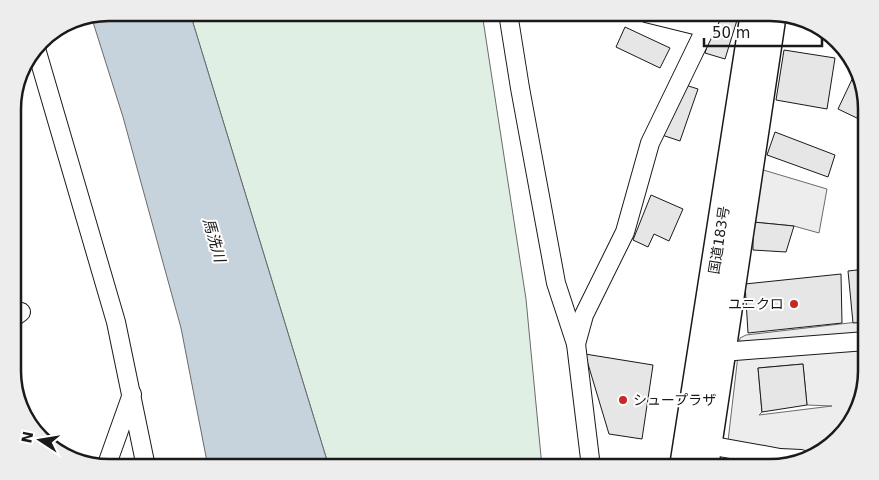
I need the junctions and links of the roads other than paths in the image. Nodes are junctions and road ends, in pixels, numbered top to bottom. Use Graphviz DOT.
graph roads {
  1 [pos="509,21"];
  2 [pos="710,21"];
  3 [pos="753,21"];
  4 [pos="773,21"];
  5 [pos="38,56"];
  6 [pos="858,342"];
  7 [pos="576,344"];
  8 [pos="722,352"];
  9 [pos="132,393"];
  10 [pos="707,456"];
  11 [pos="781,458"];
  12 [pos="109,459"];
  13 [pos="144,459"];
  14 [pos="590,459"];
  15 [pos="684,459"];
  1 -- 7 [label="street"];
  2 -- 7 [label="street"];
  3 -- 15 [label="highway, 国道183号"];
  4 -- 8 [label="highway, 国道183号"];
  5 -- 9 [label="street"];
  6 -- 8 [label="street"];
  7 -- 14 [label="street"];
  8 -- 10 [label="highway, 国道183号"];
  9 -- 12 [label="street"];
  9 -- 13 [label="street"];
  10 -- 11 [label="street"];
}
